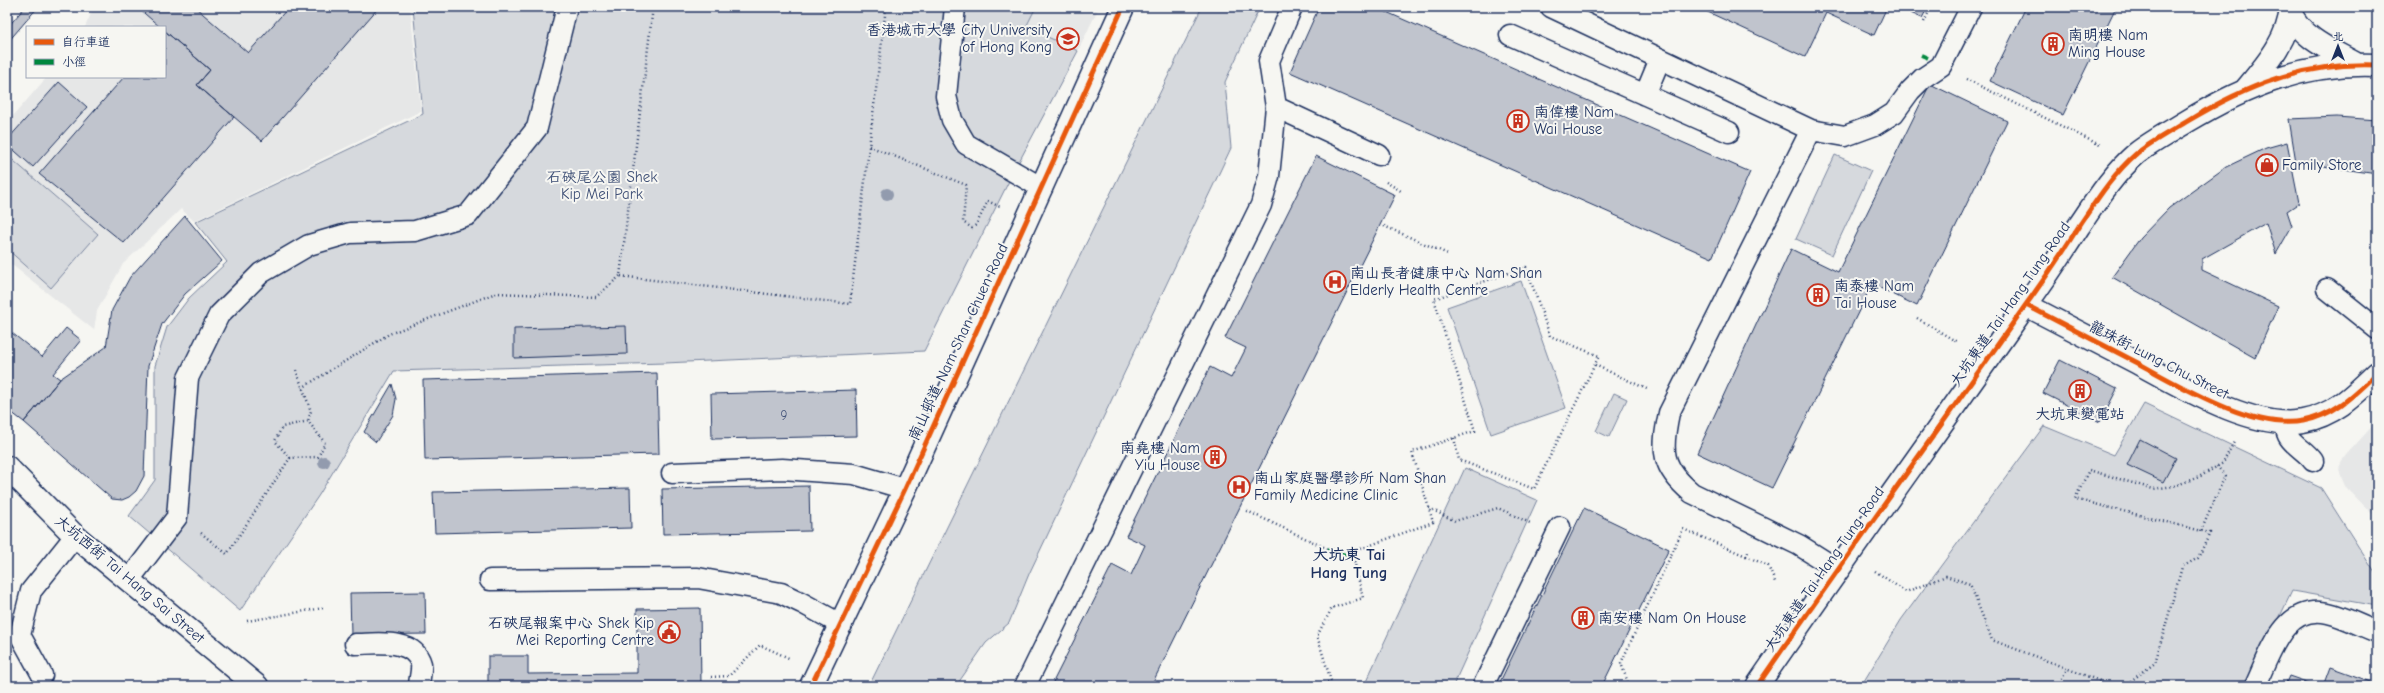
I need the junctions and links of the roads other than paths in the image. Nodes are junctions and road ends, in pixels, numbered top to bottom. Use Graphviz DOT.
graph roads {
  1 [pos="567,7"];
  2 [pos="955,7"];
  3 [pos="1123,7"];
  4 [pos="1292,7"];
  5 [pos="1551,7"];
  6 [pos="1971,7"];
  7 [pos="2291,10"];
  8 [pos="1510,35"];
  9 [pos="1660,59"];
  10 [pos="2367,64"];
  11 [pos="2247,88"];
  12 [pos="1645,95"];
  13 [pos="1276,107"];
  14 [pos="1811,130"];
  15 [pos="1729,132"];
  16 [pos="1379,155"];
  17 [pos="1042,188"];
  18 [pos="2327,289"];
  19 [pos="2026,305"];
  20 [pos="2377,329"];
  21 [pos="2377,373"];
  22 [pos="2287,423"];
  23 [pos="2313,461"];
  24 [pos="7,467"];
  25 [pos="672,473"];
  26 [pos="904,489"];
  27 [pos="1560,527"];
  28 [pos="75,536"];
  29 [pos="1837,569"];
  30 [pos="128,580"];
  31 [pos="490,580"];
  32 [pos="842,625"];
  33 [pos="2377,632"];
  34 [pos="355,644"];
  35 [pos="42,675"];
  36 [pos="257,686"];
  37 [pos="419,686"];
  38 [pos="811,686"];
  39 [pos="1025,686"];
  40 [pos="1483,686"];
  41 [pos="1757,686"];
  42 [pos="2255,686"];
  1 -- 30 [label="lane"];
  2 -- 17 [label="lane"];
  3 -- 17 [label="street, 南山邨道 Nam Shan Chuen Road"];
  4 -- 13 [label="lane"];
  5 -- 9 [label="lane"];
  6 -- 14 [label="lane"];
  7 -- 10 [label="street"];
  7 -- 11 [label="street"];
  8 -- 12 [label="lane"];
  9 -- 12 [label="lane"];
  9 -- 14 [label="lane"];
  10 -- 11 [label="street, 大坑東道 Tai Hang Tung Road"];
  11 -- 19 [label="street, 大坑東道 Tai Hang Tung Road"];
  12 -- 15 [label="lane"];
  13 -- 16 [label="lane"];
  13 -- 39 [label="lane"];
  14 -- 29 [label="lane"];
  17 -- 26 [label="street, 南山邨道 Nam Shan Chuen Road"];
  18 -- 20 [label="lane"];
  19 -- 22 [label="street, 龍珠街 Lung Chu Street"];
  19 -- 29 [label="street, 大坑東道 Tai Hang Tung Road"];
  21 -- 22 [label="street, 龍珠街 Lung Chu Street"];
  22 -- 23 [label="lane"];
  24 -- 28 [label="street, 大坑西街 Tai Hang Sai Street"];
  25 -- 26 [label="lane"];
  26 -- 32 [label="street, 南山邨道 Nam Shan Chuen Road"];
  27 -- 40 [label="lane"];
  28 -- 30 [label="street, 大坑西街 Tai Hang Sai Street"];
  28 -- 35 [label="lane"];
  29 -- 41 [label="street, 大坑東道 Tai Hang Tung Road"];
  30 -- 36 [label="street, 大坑西街 Tai Hang Sai Street"];
  31 -- 32 [label="lane"];
  32 -- 38 [label="street, 南山邨道 Nam Shan Chuen Road"];
  33 -- 42 [label="lane"];
  34 -- 37 [label="lane"];
}
